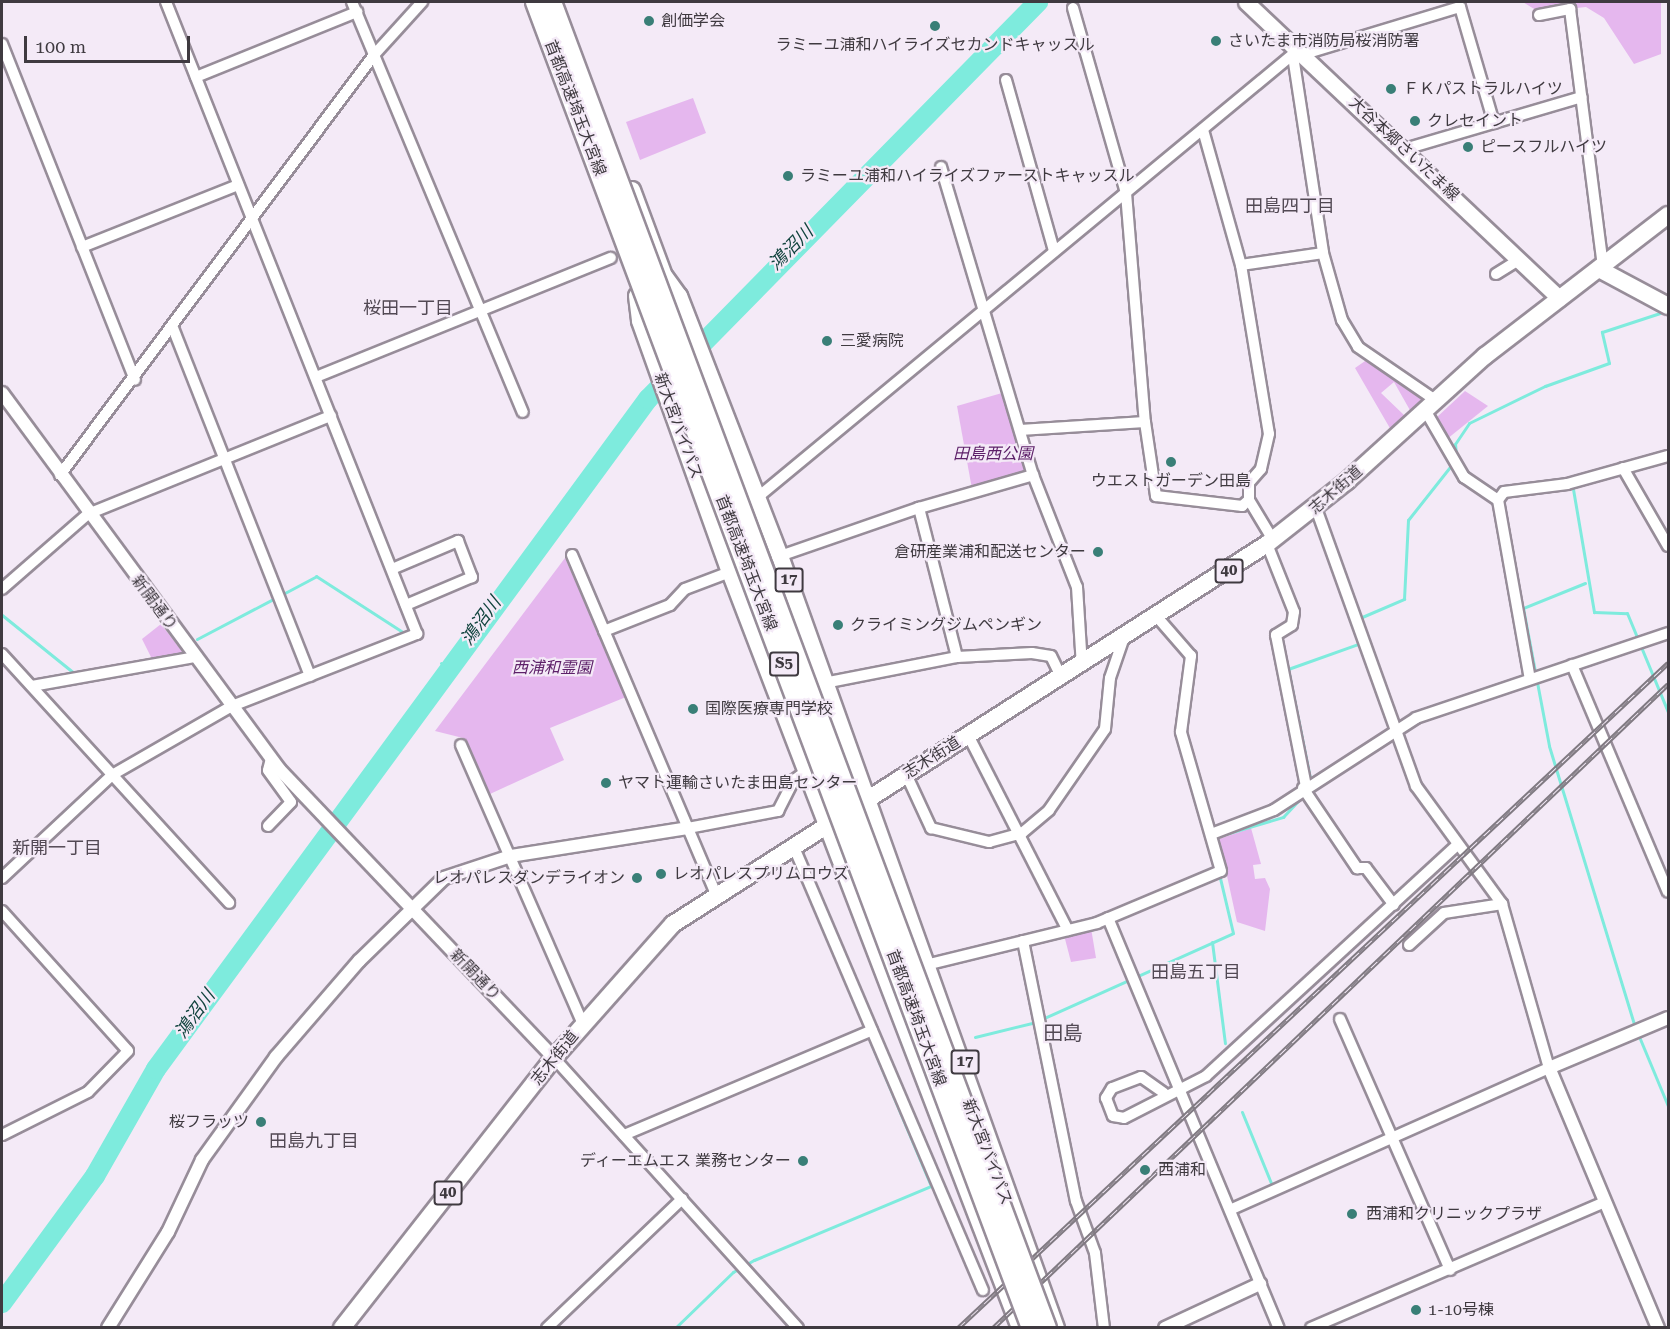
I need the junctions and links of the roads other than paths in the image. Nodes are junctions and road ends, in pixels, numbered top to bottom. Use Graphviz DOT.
graph roads {
  1 [pos="166,2"];
  2 [pos="423,2"];
  3 [pos="526,2"];
  4 [pos="535,2"];
  5 [pos="552,2"];
  6 [pos="560,2"];
  7 [pos="1246,2"];
  8 [pos="354,7"];
  9 [pos="1073,8"];
  10 [pos="1539,15"];
  11 [pos="2,44"];
  12 [pos="1297,54"];
  13 [pos="374,55"];
  14 [pos="196,77"];
  15 [pos="1006,80"];
  16 [pos="1582,97"];
  17 [pos="1494,123"];
  18 [pos="1203,130"];
  19 [pos="1405,149"];
  20 [pos="940,167"];
  21 [pos="238,185"];
  22 [pos="1126,193"];
  23 [pos="1668,215"];
  24 [pos="252,220"];
  25 [pos="82,246"];
  26 [pos="1054,251"];
  27 [pos="1323,253"];
  28 [pos="611,258"];
  29 [pos="1520,259"];
  30 [pos="1241,265"];
  31 [pos="1601,268"];
  32 [pos="1496,274"];
  33 [pos="1560,298"];
  34 [pos="1668,306"];
  35 [pos="481,310"];
  36 [pos="982,312"];
  37 [pos="173,328"];
  38 [pos="702,368"];
  39 [pos="316,377"];
  40 [pos="135,380"];
  41 [pos="2,393"];
  42 [pos="673,397"];
  43 [pos="1430,405"];
  44 [pos="523,412"];
  45 [pos="331,416"];
  46 [pos="1145,422"];
  47 [pos="1020,430"];
  48 [pos="1668,456"];
  49 [pos="224,458"];
  50 [pos="1623,468"];
  51 [pos="60,475"];
  52 [pos="1033,475"];
  53 [pos="758,497"];
  54 [pos="1249,500"];
  55 [pos="1498,500"];
  56 [pos="919,508"];
  57 [pos="1316,508"];
  58 [pos="88,514"];
  59 [pos="1270,542"];
  60 [pos="1668,546"];
  61 [pos="572,555"];
  62 [pos="780,556"];
  63 [pos="392,569"];
  64 [pos="729,572"];
  65 [pos="2,589"];
  66 [pos="406,605"];
  67 [pos="1158,618"];
  68 [pos="604,631"];
  69 [pos="1668,633"];
  70 [pos="1124,640"];
  71 [pos="2,654"];
  72 [pos="194,657"];
  73 [pos="957,657"];
  74 [pos="1572,665"];
  75 [pos="1082,666"];
  76 [pos="310,676"];
  77 [pos="1062,679"];
  78 [pos="1530,679"];
  79 [pos="824,683"];
  80 [pos="32,686"];
  81 [pos="232,706"];
  82 [pos="1397,731"];
  83 [pos="968,735"];
  84 [pos="461,745"];
  85 [pos="272,759"];
  86 [pos="842,766"];
  87 [pos="906,774"];
  88 [pos="112,775"];
  89 [pos="813,775"];
  90 [pos="1304,787"];
  91 [pos="867,799"];
  92 [pos="825,825"];
  93 [pos="268,826"];
  94 [pos="688,828"];
  95 [pos="1022,833"];
  96 [pos="1214,833"];
  97 [pos="871,840"];
  98 [pos="793,844"];
  99 [pos="1457,845"];
  100 [pos="849,852"];
  101 [pos="511,856"];
  102 [pos="2,878"];
  103 [pos="715,892"];
  104 [pos="1668,892"];
  105 [pos="229,903"];
  106 [pos="1502,904"];
  107 [pos="1394,905"];
  108 [pos="412,910"];
  109 [pos="2,912"];
  110 [pos="1108,918"];
  111 [pos="1068,930"];
  112 [pos="1023,941"];
  113 [pos="1409,945"];
  114 [pos="930,964"];
  115 [pos="1340,1018"];
  116 [pos="1668,1018"];
  117 [pos="583,1024"];
  118 [pos="872,1030"];
  119 [pos="554,1058"];
  120 [pos="1549,1068"];
  121 [pos="1180,1087"];
  122 [pos="1164,1093"];
  123 [pos="2,1135"];
  124 [pos="624,1135"];
  125 [pos="1391,1138"];
  126 [pos="682,1198"];
  127 [pos="1605,1202"];
  128 [pos="1232,1209"];
  129 [pos="1450,1270"];
  130 [pos="1260,1284"];
  131 [pos="983,1290"];
  132 [pos="108,1328"];
  133 [pos="342,1328"];
  134 [pos="547,1328"];
  135 [pos="798,1328"];
  136 [pos="1020,1328"];
  137 [pos="1026,1328"];
  138 [pos="1031,1328"];
  139 [pos="1047,1328"];
  140 [pos="1055,1328"];
  141 [pos="1104,1328"];
  142 [pos="1165,1328"];
  143 [pos="1279,1328"];
  144 [pos="1311,1328"];
  145 [pos="1658,1328"];
  1 -- 14 [label="street"];
  2 -- 13 [label="street"];
  3 -- 42 [label="main road, 新大宮バイパス / 17"];
  4 -- 138 [label="highway, 首都高速埼玉大宮線 / S5, bridge"];
  5 -- 139 [label="highway, 首都高速埼玉大宮線 / S5, bridge"];
  6 -- 38 [label="main road, 17"];
  7 -- 12 [label="main road, 大谷本郷さいたま線"];
  8 -- 13 [label="street"];
  8 -- 14 [label="street"];
  9 -- 22 [label="street"];
  10 -- 16 [label="street"];
  11 -- 25 [label="street"];
  12 -- 17 [label="street"];
  12 -- 18 [label="street"];
  12 -- 19 [label="main road, 大谷本郷さいたま線"];
  12 -- 27 [label="street"];
  13 -- 24 [label="street"];
  13 -- 35 [label="street"];
  14 -- 21 [label="street"];
  15 -- 26 [label="street"];
  16 -- 17 [label="street"];
  16 -- 31 [label="street"];
  17 -- 19 [label="street"];
  18 -- 22 [label="street"];
  18 -- 30 [label="street"];
  19 -- 29 [label="main road, 大谷本郷さいたま線"];
  20 -- 36 [label="street"];
  21 -- 24 [label="street"];
  21 -- 25 [label="street"];
  22 -- 26 [label="street"];
  22 -- 46 [label="street"];
  23 -- 31 [label="main road, 40"];
  24 -- 37 [label="street"];
  24 -- 39 [label="street"];
  25 -- 40 [label="street"];
  26 -- 36 [label="street"];
  27 -- 30 [label="street"];
  27 -- 43 [label="street"];
  28 -- 35 [label="street"];
  29 -- 32 [label="street"];
  29 -- 33 [label="main road, 大谷本郷さいたま線"];
  30 -- 54 [label="street"];
  31 -- 33 [label="main road, 志木街道 / 40"];
  31 -- 34 [label="main road"];
  33 -- 43 [label="main road, 志木街道 / 40"];
  35 -- 39 [label="street"];
  35 -- 44 [label="street"];
  36 -- 47 [label="street"];
  36 -- 53 [label="street"];
  37 -- 40 [label="street"];
  37 -- 49 [label="street"];
  38 -- 53 [label="main road, 17"];
  38 -- 86 [label="main road, 17"];
  39 -- 45 [label="street"];
  40 -- 51 [label="street"];
  41 -- 51 [label="street, 新開通り"];
  42 -- 64 [label="main road, 新大宮バイパス / 17"];
  42 -- 89 [label="main road, 新大宮バイパス / 17"];
  43 -- 55 [label="street"];
  43 -- 57 [label="main road, 志木街道 / 40"];
  45 -- 49 [label="street"];
  45 -- 63 [label="street"];
  46 -- 47 [label="street"];
  46 -- 54 [label="street"];
  47 -- 52 [label="street"];
  48 -- 50 [label="street"];
  49 -- 58 [label="street"];
  49 -- 76 [label="street"];
  50 -- 55 [label="street"];
  50 -- 60 [label="street"];
  51 -- 58 [label="street, 新開通り"];
  52 -- 56 [label="street"];
  52 -- 75 [label="street"];
  53 -- 62 [label="main road, 17"];
  54 -- 59 [label="street"];
  55 -- 78 [label="street"];
  56 -- 62 [label="street"];
  56 -- 73 [label="street"];
  57 -- 59 [label="main road, 志木街道 / 40"];
  57 -- 82 [label="street"];
  58 -- 65 [label="street"];
  58 -- 72 [label="street, 新開通り"];
  59 -- 67 [label="main road, 志木街道 / 40"];
  59 -- 90 [label="street"];
  61 -- 68 [label="street"];
  62 -- 79 [label="main road, 17"];
  63 -- 66 [label="street"];
  63 -- 66 [label="street"];
  64 -- 68 [label="street"];
  64 -- 89 [label="main road, 新大宮バイパス / 17"];
  66 -- 76 [label="street"];
  67 -- 70 [label="main road, 志木街道 / 40"];
  67 -- 96 [label="street"];
  68 -- 94 [label="street"];
  69 -- 74 [label="street"];
  70 -- 75 [label="main road, 志木街道 / 40"];
  70 -- 95 [label="street"];
  71 -- 80 [label="street"];
  72 -- 80 [label="street"];
  72 -- 81 [label="street, 新開通り"];
  73 -- 77 [label="street"];
  73 -- 79 [label="street"];
  74 -- 78 [label="street"];
  74 -- 104 [label="street"];
  75 -- 77 [label="main road, 志木街道 / 40"];
  76 -- 81 [label="street"];
  77 -- 83 [label="main road, 志木街道 / 40"];
  78 -- 82 [label="street"];
  79 -- 91 [label="main road, 17"];
  80 -- 88 [label="street"];
  81 -- 85 [label="street, 新開通り"];
  81 -- 88 [label="street"];
  82 -- 90 [label="street"];
  82 -- 99 [label="street"];
  83 -- 87 [label="main road, 志木街道 / 40"];
  83 -- 95 [label="street"];
  84 -- 101 [label="street"];
  85 -- 93 [label="street"];
  85 -- 108 [label="street, 新開通り"];
  87 -- 91 [label="main road, 志木街道 / 40"];
  87 -- 95 [label="street"];
  88 -- 102 [label="street"];
  88 -- 105 [label="street"];
  89 -- 92 [label="main road, 新大宮バイパス / 17"];
  89 -- 94 [label="street"];
  90 -- 96 [label="street"];
  90 -- 107 [label="street"];
  91 -- 92 [label="main road, 志木街道 / 40"];
  91 -- 114 [label="main road, 17"];
  92 -- 98 [label="main road, 志木街道 / 40"];
  92 -- 136 [label="main road, 17"];
  94 -- 101 [label="street"];
  94 -- 103 [label="street"];
  95 -- 111 [label="street"];
  96 -- 110 [label="street"];
  97 -- 140 [label="main road, 新大宮バイパス / 17"];
  98 -- 103 [label="main road, 志木街道 / 40"];
  98 -- 118 [label="street"];
  99 -- 106 [label="street"];
  99 -- 107 [label="street"];
  100 -- 137 [label="main road, 新大宮バイパス / 17"];
  101 -- 108 [label="street"];
  101 -- 117 [label="street"];
  103 -- 117 [label="main road, 志木街道 / 40"];
  106 -- 113 [label="street"];
  106 -- 120 [label="street"];
  107 -- 121 [label="street"];
  108 -- 119 [label="street, 新開通り"];
  108 -- 132 [label="street"];
  109 -- 123 [label="street"];
  110 -- 111 [label="street"];
  110 -- 121 [label="street"];
  111 -- 112 [label="street"];
  112 -- 114 [label="street"];
  112 -- 141 [label="street"];
  114 -- 140 [label="main road, 17"];
  115 -- 125 [label="street"];
  116 -- 120 [label="street"];
  117 -- 119 [label="main road, 志木街道 / 40"];
  118 -- 124 [label="street"];
  118 -- 131 [label="street"];
  119 -- 124 [label="street"];
  119 -- 133 [label="main road, 志木街道 / 40"];
  120 -- 125 [label="street"];
  120 -- 127 [label="street"];
  121 -- 122 [label="street"];
  121 -- 128 [label="street"];
  122 -- 122 [label="street"];
  124 -- 126 [label="street"];
  125 -- 128 [label="street"];
  125 -- 129 [label="street"];
  126 -- 134 [label="street"];
  126 -- 135 [label="street"];
  127 -- 129 [label="street"];
  127 -- 145 [label="street"];
  128 -- 130 [label="street"];
  129 -- 144 [label="street"];
  130 -- 142 [label="street"];
  130 -- 143 [label="street"];
}
